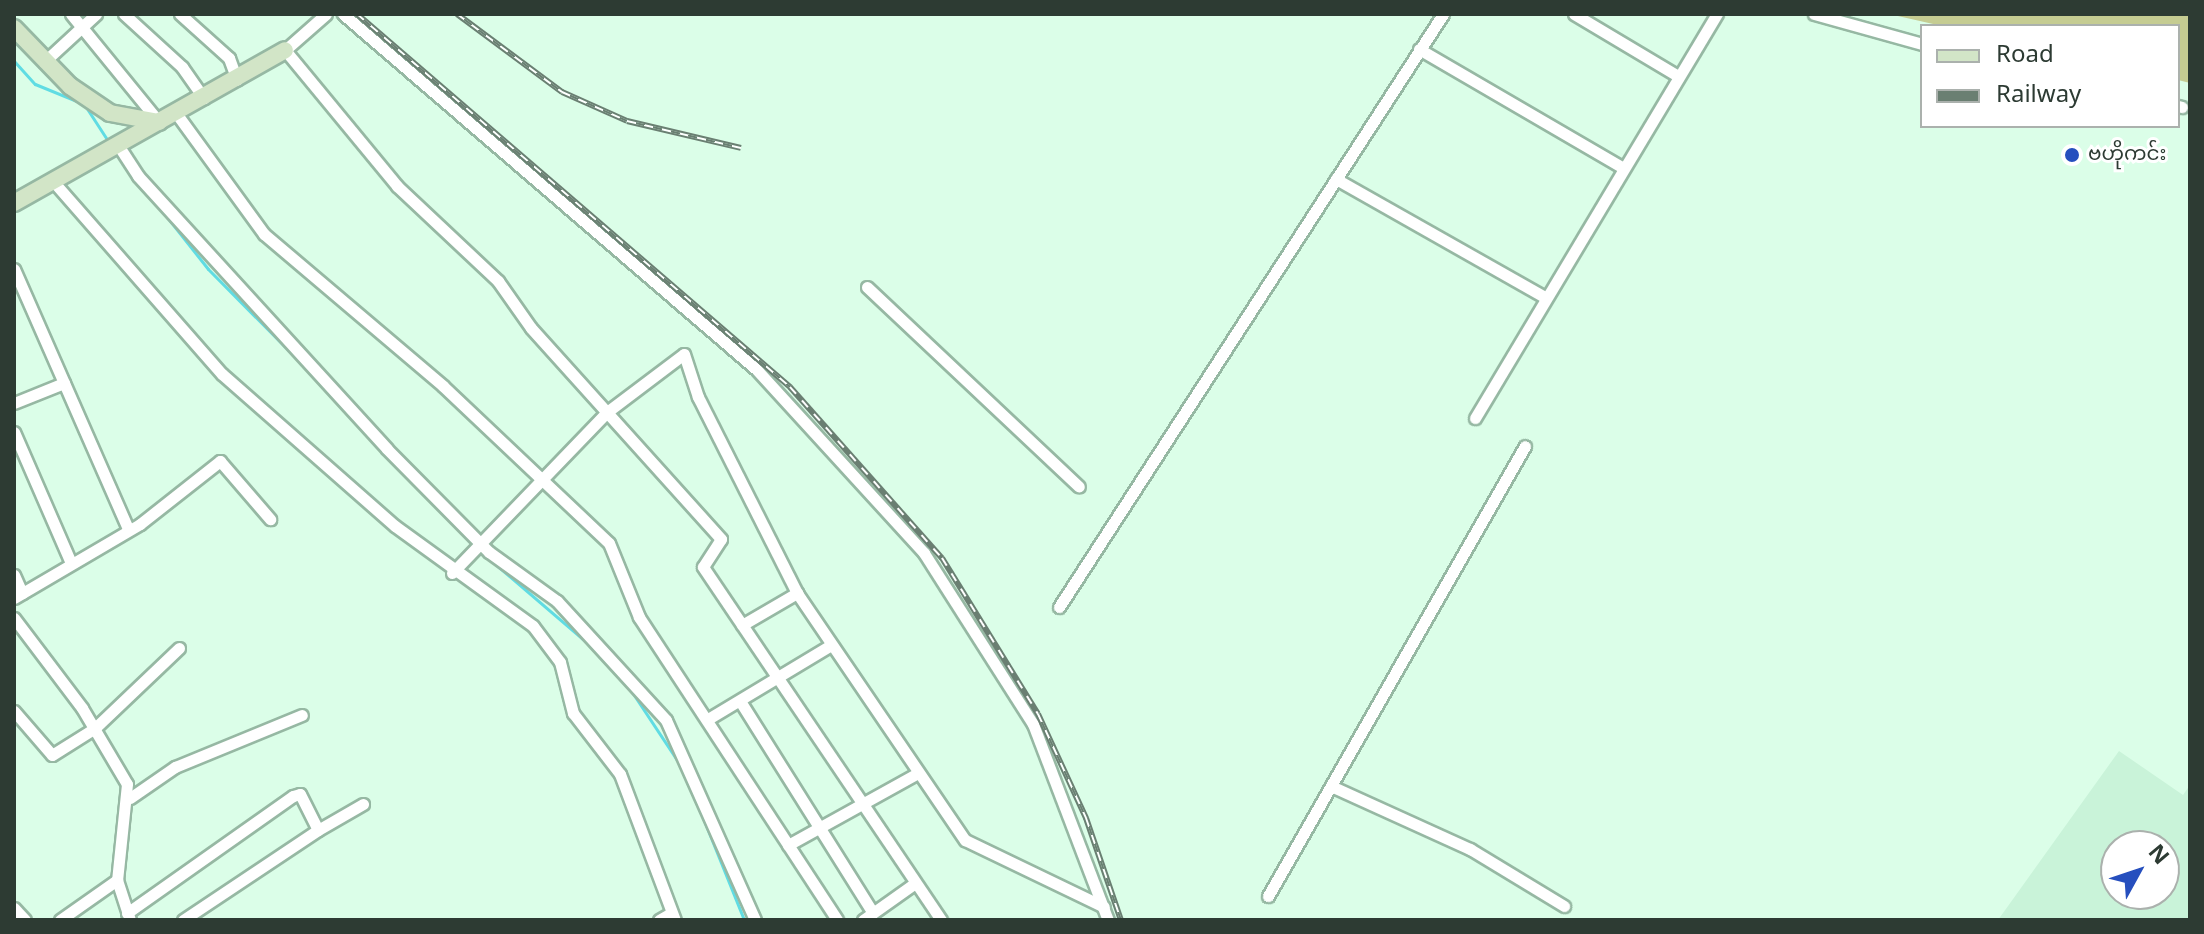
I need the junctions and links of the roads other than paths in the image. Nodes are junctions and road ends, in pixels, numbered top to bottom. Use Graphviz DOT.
graph roads {
  1 [pos="71,14"];
  2 [pos="96,14"];
  3 [pos="124,14"];
  4 [pos="180,14"];
  5 [pos="326,14"];
  6 [pos="343,14"];
  7 [pos="1443,14"];
  8 [pos="1574,14"];
  9 [pos="1717,14"];
  10 [pos="1814,14"];
  11 [pos="81,25"];
  12 [pos="14,28"];
  13 [pos="1920,44"];
  14 [pos="1419,49"];
  15 [pos="285,50"];
  16 [pos="44,62"];
  17 [pos="1678,76"];
  18 [pos="237,80"];
  19 [pos="204,98"];
  20 [pos="176,113"];
  21 [pos="159,122"];
  22 [pos="118,145"];
  23 [pos="1622,167"];
  24 [pos="1336,179"];
  25 [pos="52,180"];
  26 [pos="14,203"];
  27 [pos="14,269"];
  28 [pos="867,287"];
  29 [pos="1546,298"];
  30 [pos="64,383"];
  31 [pos="14,403"];
  32 [pos="607,412"];
  33 [pos="1475,418"];
  34 [pos="14,432"];
  35 [pos="1525,446"];
  36 [pos="546,481"];
  37 [pos="1079,487"];
  38 [pos="270,519"];
  39 [pos="128,529"];
  40 [pos="482,544"];
  41 [pos="70,561"];
  42 [pos="453,571"];
  43 [pos="14,575"];
  44 [pos="797,593"];
  45 [pos="18,596"];
  46 [pos="1059,607"];
  47 [pos="14,618"];
  48 [pos="742,625"];
  49 [pos="831,645"];
  50 [pos="179,648"];
  51 [pos="777,679"];
  52 [pos="740,701"];
  53 [pos="14,711"];
  54 [pos="302,715"];
  55 [pos="708,719"];
  56 [pos="95,728"];
  57 [pos="916,774"];
  58 [pos="1331,786"];
  59 [pos="130,798"];
  60 [pos="363,804"];
  61 [pos="861,806"];
  62 [pos="821,829"];
  63 [pos="318,830"];
  64 [pos="788,845"];
  65 [pos="117,880"];
  66 [pos="915,883"];
  67 [pos="1268,896"];
  68 [pos="1564,906"];
  69 [pos="1104,907"];
  70 [pos="14,908"];
  71 [pos="128,916"];
  72 [pos="868,916"];
  73 [pos="673,917"];
  74 [pos="25,920"];
  75 [pos="60,920"];
  76 [pos="183,920"];
  77 [pos="659,920"];
  78 [pos="755,920"];
  79 [pos="837,920"];
  80 [pos="941,920"];
  81 [pos="1108,920"];
  1 -- 11 [label="street"];
  2 -- 11 [label="street"];
  3 -- 19 [label="street"];
  4 -- 18 [label="street"];
  5 -- 15 [label="street"];
  6 -- 69 [label="street"];
  7 -- 14 [label="street"];
  8 -- 17 [label="street"];
  9 -- 17 [label="street"];
  10 -- 13 [label="street"];
  11 -- 16 [label="street"];
  11 -- 21 [label="street"];
  12 -- 16 [label="street"];
  14 -- 23 [label="street"];
  14 -- 24 [label="street"];
  15 -- 18 [label="street"];
  15 -- 32 [label="street"];
  16 -- 21 [label="street"];
  17 -- 23 [label="street"];
  18 -- 19 [label="street"];
  19 -- 20 [label="street"];
  20 -- 21 [label="street"];
  20 -- 36 [label="street"];
  21 -- 22 [label="street"];
  22 -- 25 [label="street"];
  22 -- 40 [label="street"];
  23 -- 29 [label="street"];
  24 -- 29 [label="street"];
  24 -- 46 [label="street"];
  25 -- 26 [label="street"];
  25 -- 42 [label="street"];
  27 -- 30 [label="street"];
  28 -- 37 [label="street"];
  29 -- 33 [label="street"];
  30 -- 31 [label="street"];
  30 -- 39 [label="street"];
  32 -- 36 [label="street"];
  32 -- 44 [label="street"];
  32 -- 48 [label="street"];
  34 -- 41 [label="street"];
  35 -- 58 [label="street"];
  36 -- 40 [label="street"];
  36 -- 55 [label="street"];
  38 -- 39 [label="street"];
  39 -- 41 [label="street"];
  40 -- 42 [label="street"];
  40 -- 78 [label="street"];
  41 -- 45 [label="street"];
  42 -- 73 [label="street"];
  43 -- 45 [label="street"];
  44 -- 48 [label="street"];
  44 -- 49 [label="street"];
  47 -- 56 [label="street"];
  48 -- 51 [label="street"];
  49 -- 51 [label="street"];
  49 -- 57 [label="street"];
  50 -- 56 [label="street"];
  51 -- 52 [label="street"];
  51 -- 61 [label="street"];
  52 -- 55 [label="street"];
  52 -- 62 [label="street"];
  53 -- 56 [label="street"];
  54 -- 59 [label="street"];
  55 -- 64 [label="street"];
  56 -- 59 [label="street"];
  57 -- 61 [label="street"];
  57 -- 69 [label="street"];
  58 -- 67 [label="street"];
  58 -- 68 [label="street"];
  59 -- 65 [label="street"];
  60 -- 63 [label="street"];
  61 -- 62 [label="street"];
  61 -- 66 [label="street"];
  62 -- 64 [label="street"];
  62 -- 72 [label="street"];
  63 -- 71 [label="street"];
  63 -- 76 [label="street"];
  64 -- 79 [label="street"];
  65 -- 71 [label="street"];
  65 -- 75 [label="street"];
  66 -- 72 [label="street"];
  66 -- 80 [label="street"];
  69 -- 81 [label="street"];
  70 -- 74 [label="street"];
  73 -- 77 [label="street"];
}
